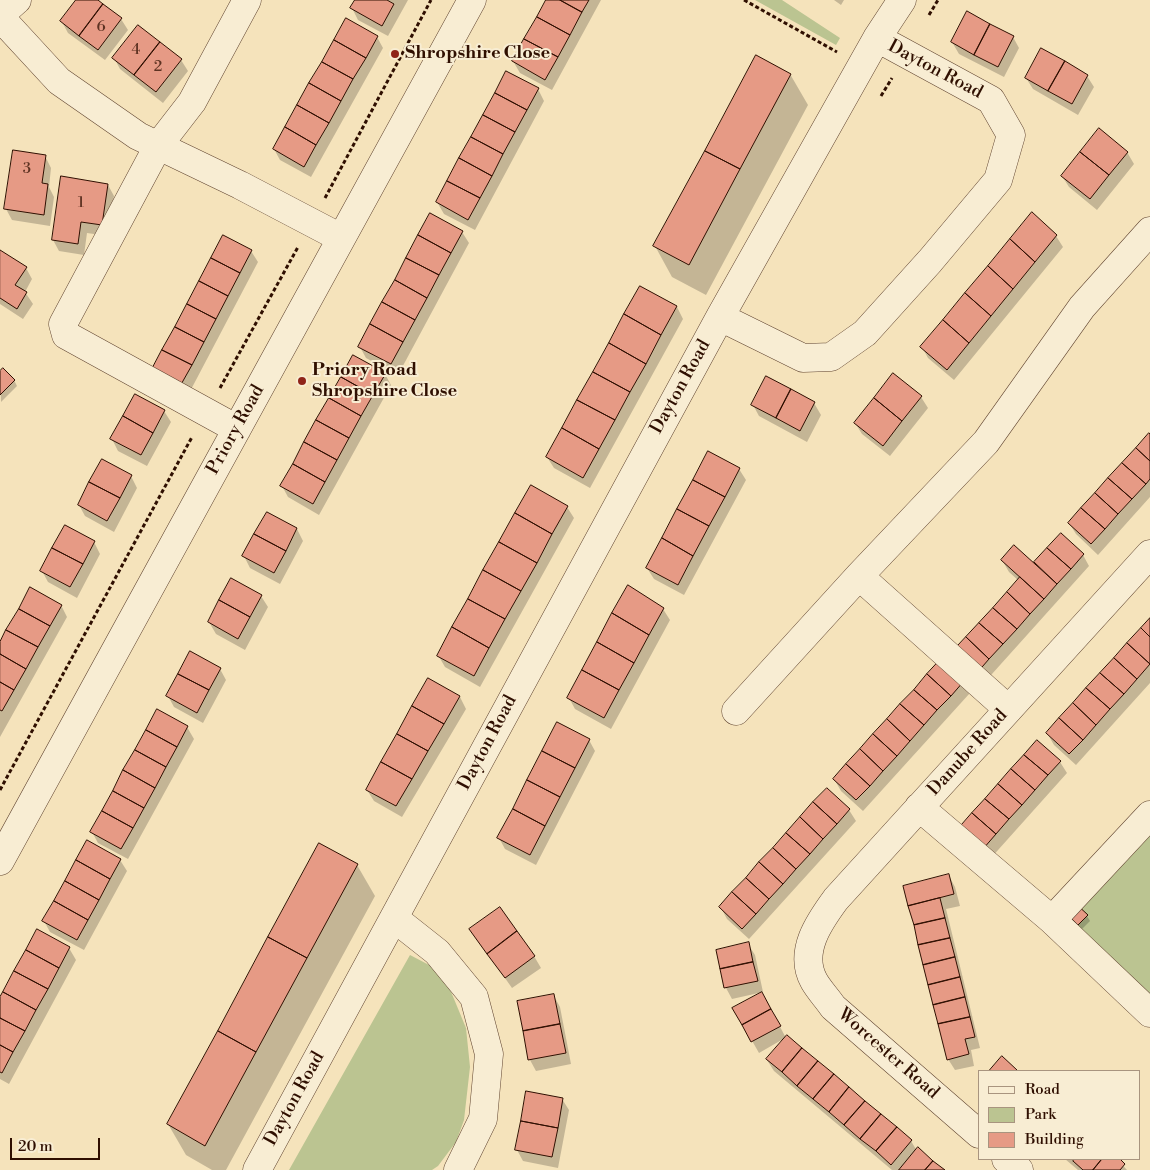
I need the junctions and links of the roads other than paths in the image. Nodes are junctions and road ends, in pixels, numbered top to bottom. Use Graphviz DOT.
graph roads {
  1 [pos="17,0"];
  2 [pos="247,0"];
  3 [pos="472,0"];
  4 [pos="902,0"];
  5 [pos="0,16"];
  6 [pos="877,38"];
  7 [pos="158,146"];
  8 [pos="1150,232"];
  9 [pos="341,238"];
  10 [pos="720,317"];
  11 [pos="237,428"];
  12 [pos="1150,554"];
  13 [pos="859,576"];
  14 [pos="1008,709"];
  15 [pos="736,711"];
  16 [pos="919,807"];
  17 [pos="1150,815"];
  18 [pos="0,861"];
  19 [pos="394,918"];
  20 [pos="1052,920"];
  21 [pos="808,965"];
  22 [pos="1150,1013"];
  23 [pos="978,1133"];
  24 [pos="1007,1160"];
  25 [pos="257,1170"];
  26 [pos="458,1170"];
  27 [pos="1019,1170"];
  1 -- 5 [label="street"];
  2 -- 7 [label="street"];
  3 -- 9 [label="street, Priory Road"];
  4 -- 6 [label="street, Dayton Road"];
  5 -- 7 [label="street"];
  6 -- 10 [label="street, Dayton Road"];
  6 -- 10 [label="street, Dayton Road"];
  7 -- 9 [label="street"];
  7 -- 11 [label="street"];
  8 -- 13 [label="street"];
  9 -- 11 [label="street, Priory Road"];
  10 -- 19 [label="street, Dayton Road"];
  11 -- 18 [label="street, Priory Road"];
  12 -- 14 [label="street, Danube Road"];
  13 -- 14 [label="street"];
  13 -- 15 [label="street"];
  14 -- 16 [label="street, Danube Road"];
  16 -- 20 [label="street"];
  16 -- 21 [label="street, Danube Road"];
  17 -- 20 [label="street"];
  19 -- 25 [label="street, Dayton Road"];
  19 -- 26 [label="street"];
  20 -- 22 [label="street"];
  21 -- 23 [label="street, Worcester Road"];
  24 -- 27 [label="street"];
}
